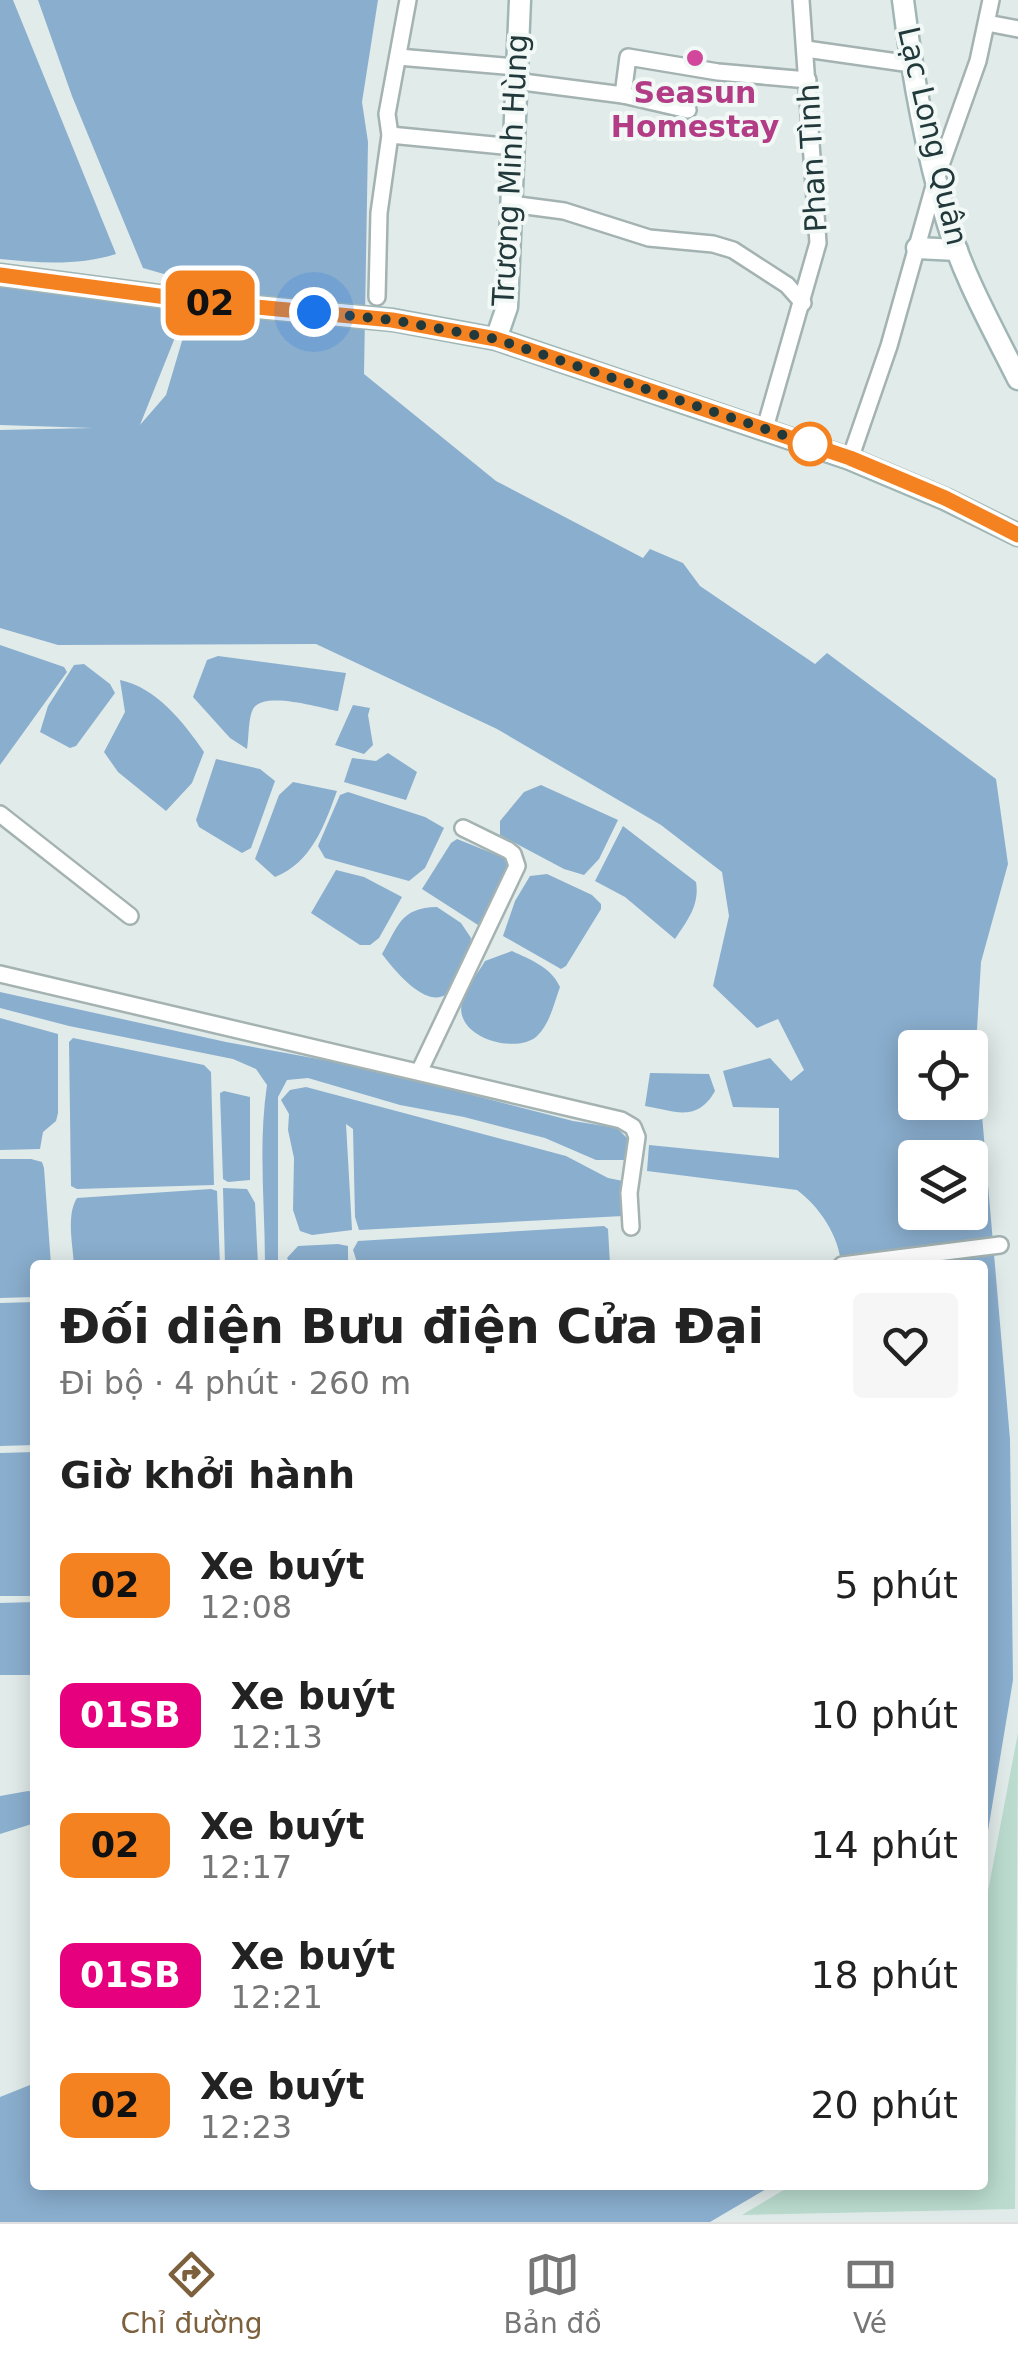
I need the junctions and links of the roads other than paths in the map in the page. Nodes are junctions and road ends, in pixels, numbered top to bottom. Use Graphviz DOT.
graph roads {
  1 [pos="408,0"];
  2 [pos="520,0"];
  3 [pos="801,0"];
  4 [pos="902,0"];
  5 [pos="991,0"];
  6 [pos="987,23"];
  7 [pos="1018,29"];
  8 [pos="806,49"];
  9 [pos="398,57"];
  10 [pos="911,64"];
  11 [pos="516,74"];
  12 [pos="808,80"];
  13 [pos="624,95"];
  14 [pos="688,110"];
  15 [pos="390,135"];
  16 [pos="514,147"];
  17 [pos="936,179"];
  18 [pos="512,204"];
  19 [pos="917,248"];
  20 [pos="957,250"];
  21 [pos="0,275"];
  22 [pos="377,298"];
  23 [pos="803,303"];
  24 [pos="496,339"];
  25 [pos="1018,379"];
  26 [pos="765,428"];
  27 [pos="850,458"];
  28 [pos="1018,535"];
  29 [pos="0,814"];
  30 [pos="463,828"];
  31 [pos="130,916"];
  32 [pos="0,974"];
  33 [pos="419,1072"];
  34 [pos="632,1226"];
  35 [pos="1000,1246"];
  36 [pos="884,1260"];
  1 -- 9 [label="street"];
  2 -- 11 [label="street, Trương Minh Hùng"];
  3 -- 8 [label="street, Phan Tình"];
  4 -- 10 [label="street, Lạc Long Quân"];
  5 -- 6 [label="street"];
  6 -- 7 [label="street"];
  6 -- 17 [label="street"];
  8 -- 10 [label="street"];
  8 -- 12 [label="street, Phan Tình"];
  9 -- 11 [label="street"];
  9 -- 15 [label="street"];
  10 -- 17 [label="street, Lạc Long Quân"];
  11 -- 13 [label="street"];
  11 -- 16 [label="street, Trương Minh Hùng"];
  12 -- 13 [label="street"];
  12 -- 23 [label="street, Phan Tình"];
  13 -- 14 [label="street"];
  15 -- 16 [label="street"];
  15 -- 22 [label="street"];
  16 -- 18 [label="street, Trương Minh Hùng"];
  17 -- 19 [label="street"];
  17 -- 20 [label="street, Lạc Long Quân"];
  18 -- 23 [label="street"];
  18 -- 24 [label="street, Trương Minh Hùng"];
  19 -- 20 [label="street"];
  19 -- 27 [label="street"];
  20 -- 25 [label="street, Lạc Long Quân"];
  21 -- 24 [label="street"];
  23 -- 26 [label="street, Phan Tình"];
  24 -- 26 [label="street"];
  26 -- 27 [label="street"];
  27 -- 28 [label="street"];
  29 -- 31 [label="street"];
  30 -- 33 [label="street"];
  32 -- 33 [label="street"];
  33 -- 34 [label="street"];
  35 -- 36 [label="street"];
}
